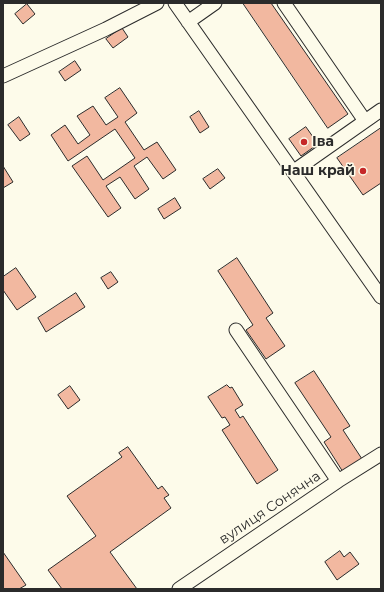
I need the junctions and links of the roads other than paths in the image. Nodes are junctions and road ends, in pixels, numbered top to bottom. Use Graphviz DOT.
graph roads {
  1 [pos="157,3"];
  2 [pos="175,3"];
  3 [pos="215,3"];
  4 [pos="284,3"];
  5 [pos="188,22"];
  6 [pos="3,76"];
  7 [pos="381,110"];
  8 [pos="365,121"];
  9 [pos="294,172"];
  10 [pos="381,297"];
  11 [pos="236,330"];
  12 [pos="381,454"];
  13 [pos="338,481"];
  14 [pos="179,589"];
  1 -- 6 [label="street"];
  2 -- 5 [label="street"];
  3 -- 5 [label="street"];
  4 -- 8 [label="street"];
  5 -- 9 [label="street"];
  7 -- 8 [label="street"];
  8 -- 9 [label="street"];
  9 -- 10 [label="street"];
  11 -- 13 [label="street"];
  12 -- 13 [label="street, вулиця Сонячна"];
  13 -- 14 [label="street, вулиця Сонячна"];
}
